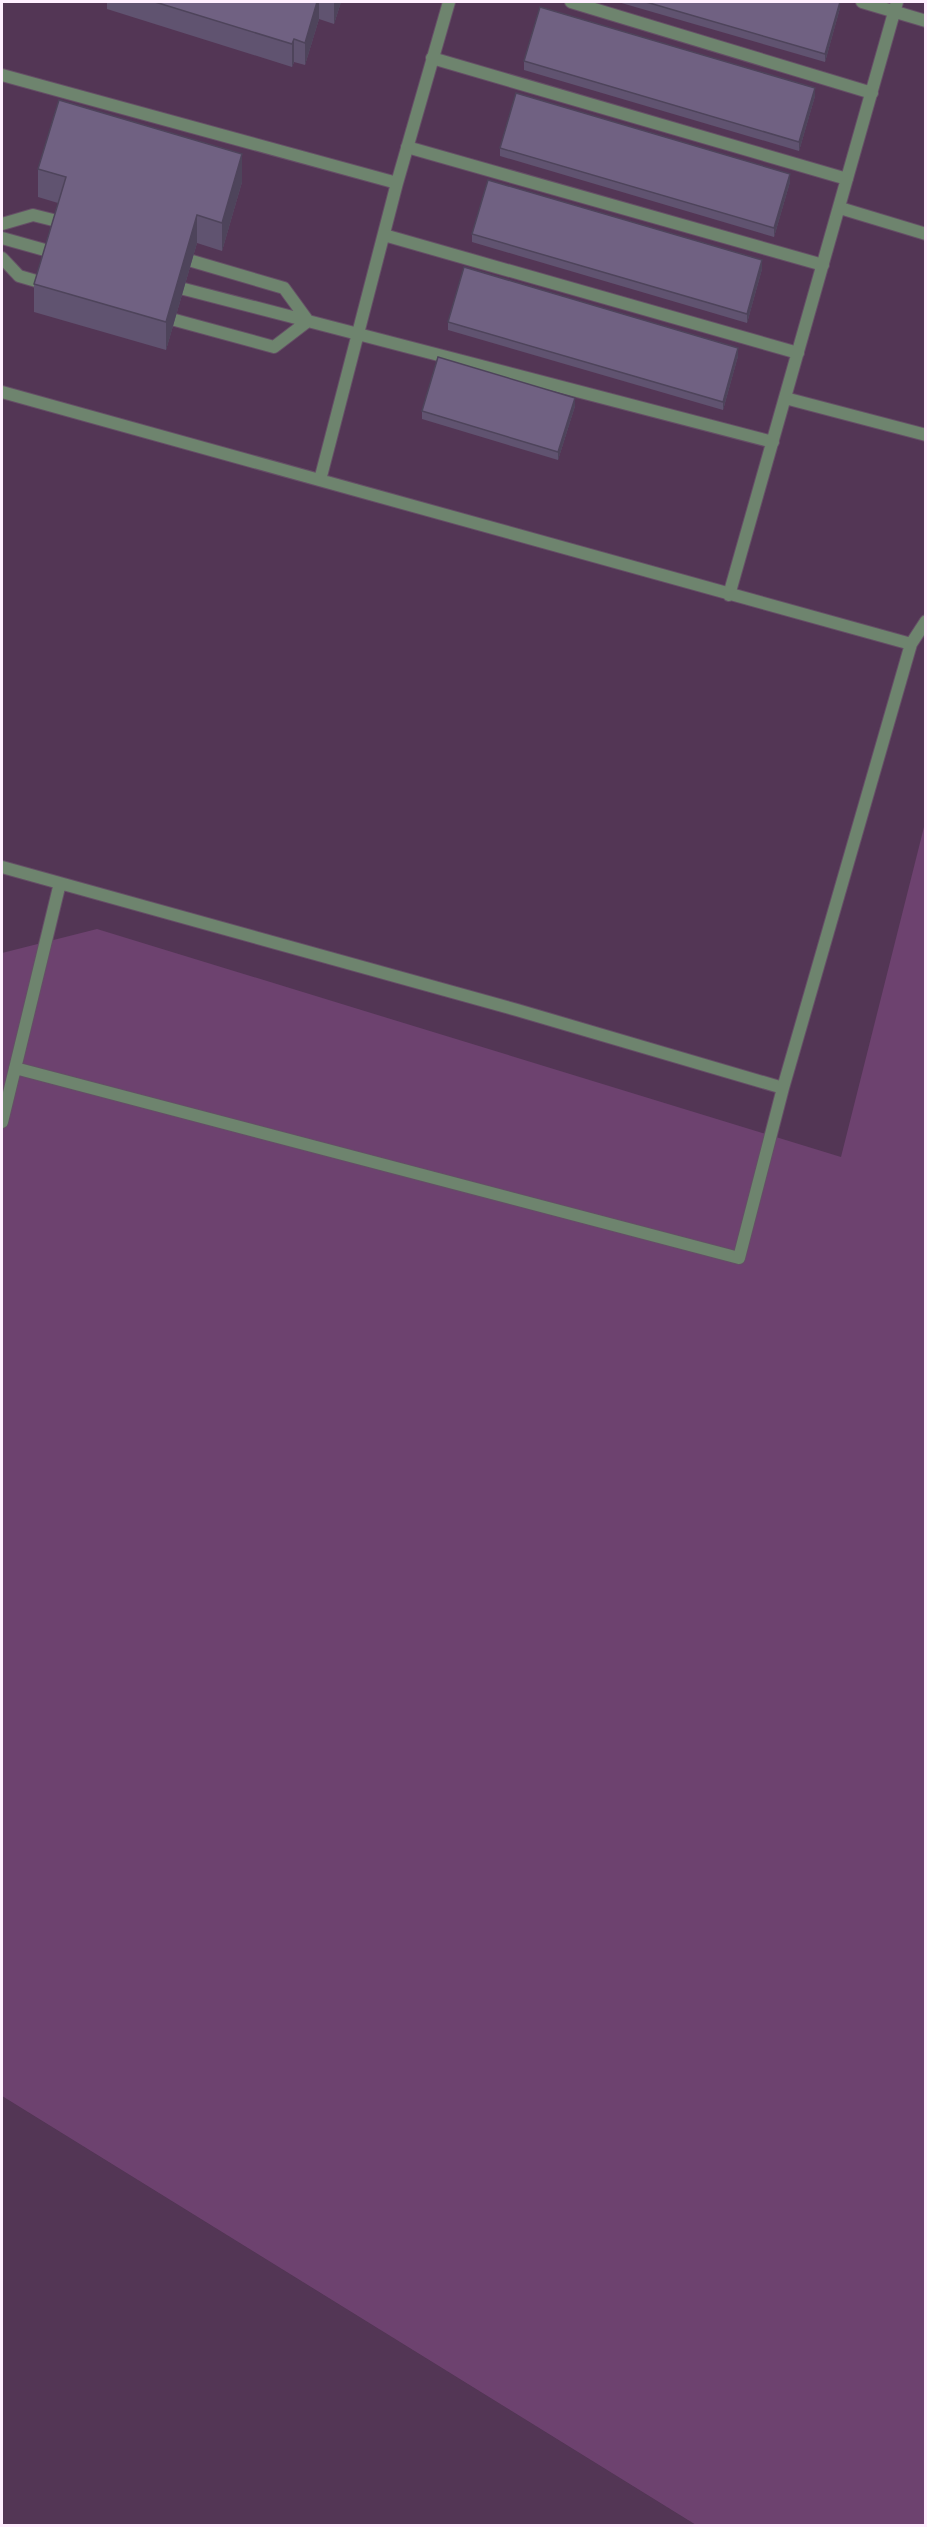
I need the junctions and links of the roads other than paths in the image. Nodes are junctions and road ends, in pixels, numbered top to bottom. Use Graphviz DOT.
graph roads {
  1 [pos="449,2"];
  2 [pos="571,2"];
  3 [pos="862,2"];
  4 [pos="896,7"];
  5 [pos="926,21"];
  6 [pos="432,58"];
  7 [pos="2,75"];
  8 [pos="872,93"];
  9 [pos="407,147"];
  10 [pos="847,179"];
  11 [pos="397,183"];
  12 [pos="840,208"];
  13 [pos="61,222"];
  14 [pos="2,224"];
  15 [pos="926,234"];
  16 [pos="384,235"];
  17 [pos="2,238"];
  18 [pos="52,252"];
  19 [pos="2,258"];
  20 [pos="192,261"];
  21 [pos="823,265"];
  22 [pos="43,283"];
  23 [pos="184,289"];
  24 [pos="175,320"];
  25 [pos="308,321"];
  26 [pos="358,334"];
  27 [pos="798,353"];
  28 [pos="2,392"];
  29 [pos="785,398"];
  30 [pos="926,435"];
  31 [pos="772,442"];
  32 [pos="320,480"];
  33 [pos="729,595"];
  34 [pos="926,621"];
  35 [pos="911,644"];
  36 [pos="2,867"];
  37 [pos="60,883"];
  38 [pos="15,1068"];
  39 [pos="783,1088"];
  40 [pos="2,1122"];
  1 -- 6 [label="lane"];
  2 -- 8 [label="lane"];
  3 -- 4 [label="lane"];
  4 -- 5 [label="lane"];
  4 -- 8 [label="lane"];
  6 -- 9 [label="lane"];
  6 -- 10 [label="lane"];
  7 -- 11 [label="lane"];
  8 -- 10 [label="lane"];
  9 -- 11 [label="lane"];
  9 -- 21 [label="lane"];
  10 -- 12 [label="lane"];
  11 -- 16 [label="lane"];
  12 -- 15 [label="lane"];
  12 -- 21 [label="lane"];
  13 -- 14 [label="lane"];
  16 -- 26 [label="lane"];
  16 -- 27 [label="lane"];
  17 -- 18 [label="lane"];
  19 -- 22 [label="lane"];
  20 -- 25 [label="lane"];
  21 -- 27 [label="lane"];
  23 -- 25 [label="lane"];
  24 -- 25 [label="lane"];
  25 -- 26 [label="lane"];
  26 -- 31 [label="lane"];
  26 -- 32 [label="lane"];
  27 -- 29 [label="lane"];
  28 -- 32 [label="lane"];
  29 -- 30 [label="lane"];
  29 -- 31 [label="lane"];
  31 -- 33 [label="lane"];
  32 -- 33 [label="lane"];
  33 -- 35 [label="lane"];
  34 -- 35 [label="lane"];
  35 -- 39 [label="lane"];
  36 -- 37 [label="lane"];
  37 -- 38 [label="lane"];
  37 -- 39 [label="lane"];
  38 -- 39 [label="lane"];
  38 -- 40 [label="lane"];
}
